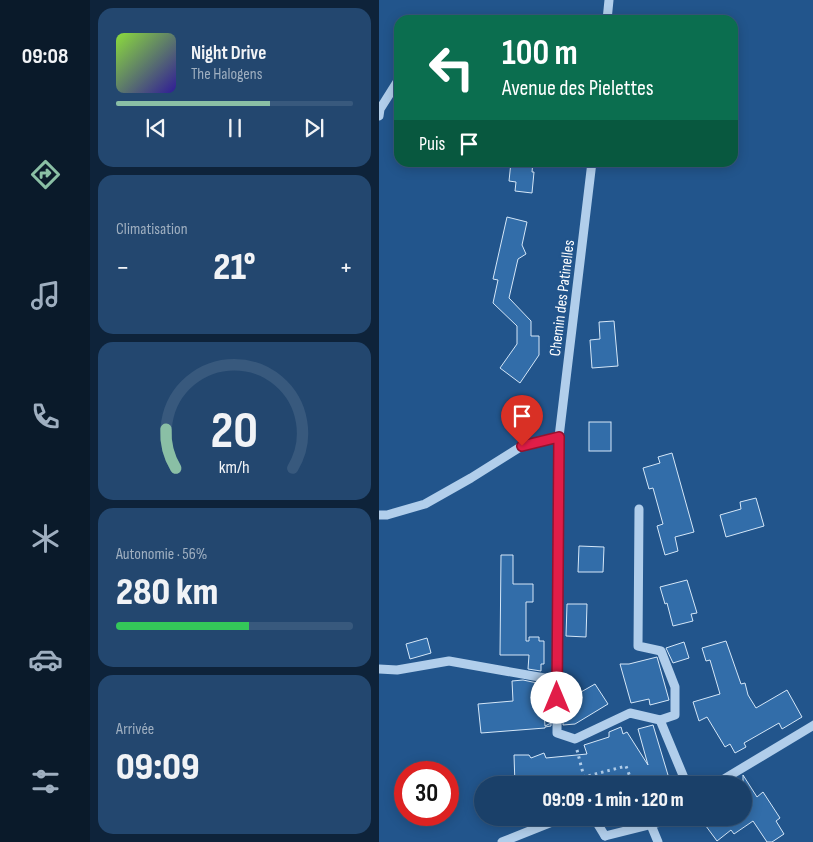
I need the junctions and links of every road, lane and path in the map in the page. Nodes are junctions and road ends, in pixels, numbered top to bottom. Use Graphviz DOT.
graph roads {
  1 [pos="609,0"];
  2 [pos="608,15"];
  3 [pos="394,87"];
  4 [pos="379,116"];
  5 [pos="591,167"];
  6 [pos="559,437"];
  7 [pos="639,509"];
  8 [pos="379,514"];
  9 [pos="379,669"];
  10 [pos="556,680"];
  11 [pos="660,720"];
  12 [pos="813,725"];
  13 [pos="575,740"];
  14 [pos="584,776"];
  15 [pos="588,776"];
  16 [pos="630,776"];
  17 [pos="683,776"];
  18 [pos="729,776"];
  19 [pos="542,826"];
  20 [pos="597,826"];
  21 [pos="647,826"];
  22 [pos="651,826"];
  23 [pos="618,833"];
  24 [pos="603,839"];
  25 [pos="502,842"];
  26 [pos="614,842"];
  27 [pos="658,842"];
  1 -- 2 [label="street"];
  3 -- 4 [label="street"];
  5 -- 6 [label="street, Chemin des Patinelles"];
  6 -- 8 [label="street"];
  6 -- 10 [label="street, Chemin des Patinelles"];
  7 -- 11 [label="street"];
  9 -- 10 [label="street"];
  10 -- 13 [label="street, Chemin des Patinelles"];
  11 -- 13 [label="street"];
  11 -- 17 [label="street"];
  12 -- 18 [label="street"];
  13 -- 14 [label="path"];
  15 -- 16 [label="path"];
  19 -- 25 [label="street"];
  20 -- 24 [label="street"];
  21 -- 23 [label="street"];
  22 -- 27 [label="street"];
  23 -- 24 [label="street"];
  23 -- 26 [label="street"];
}
